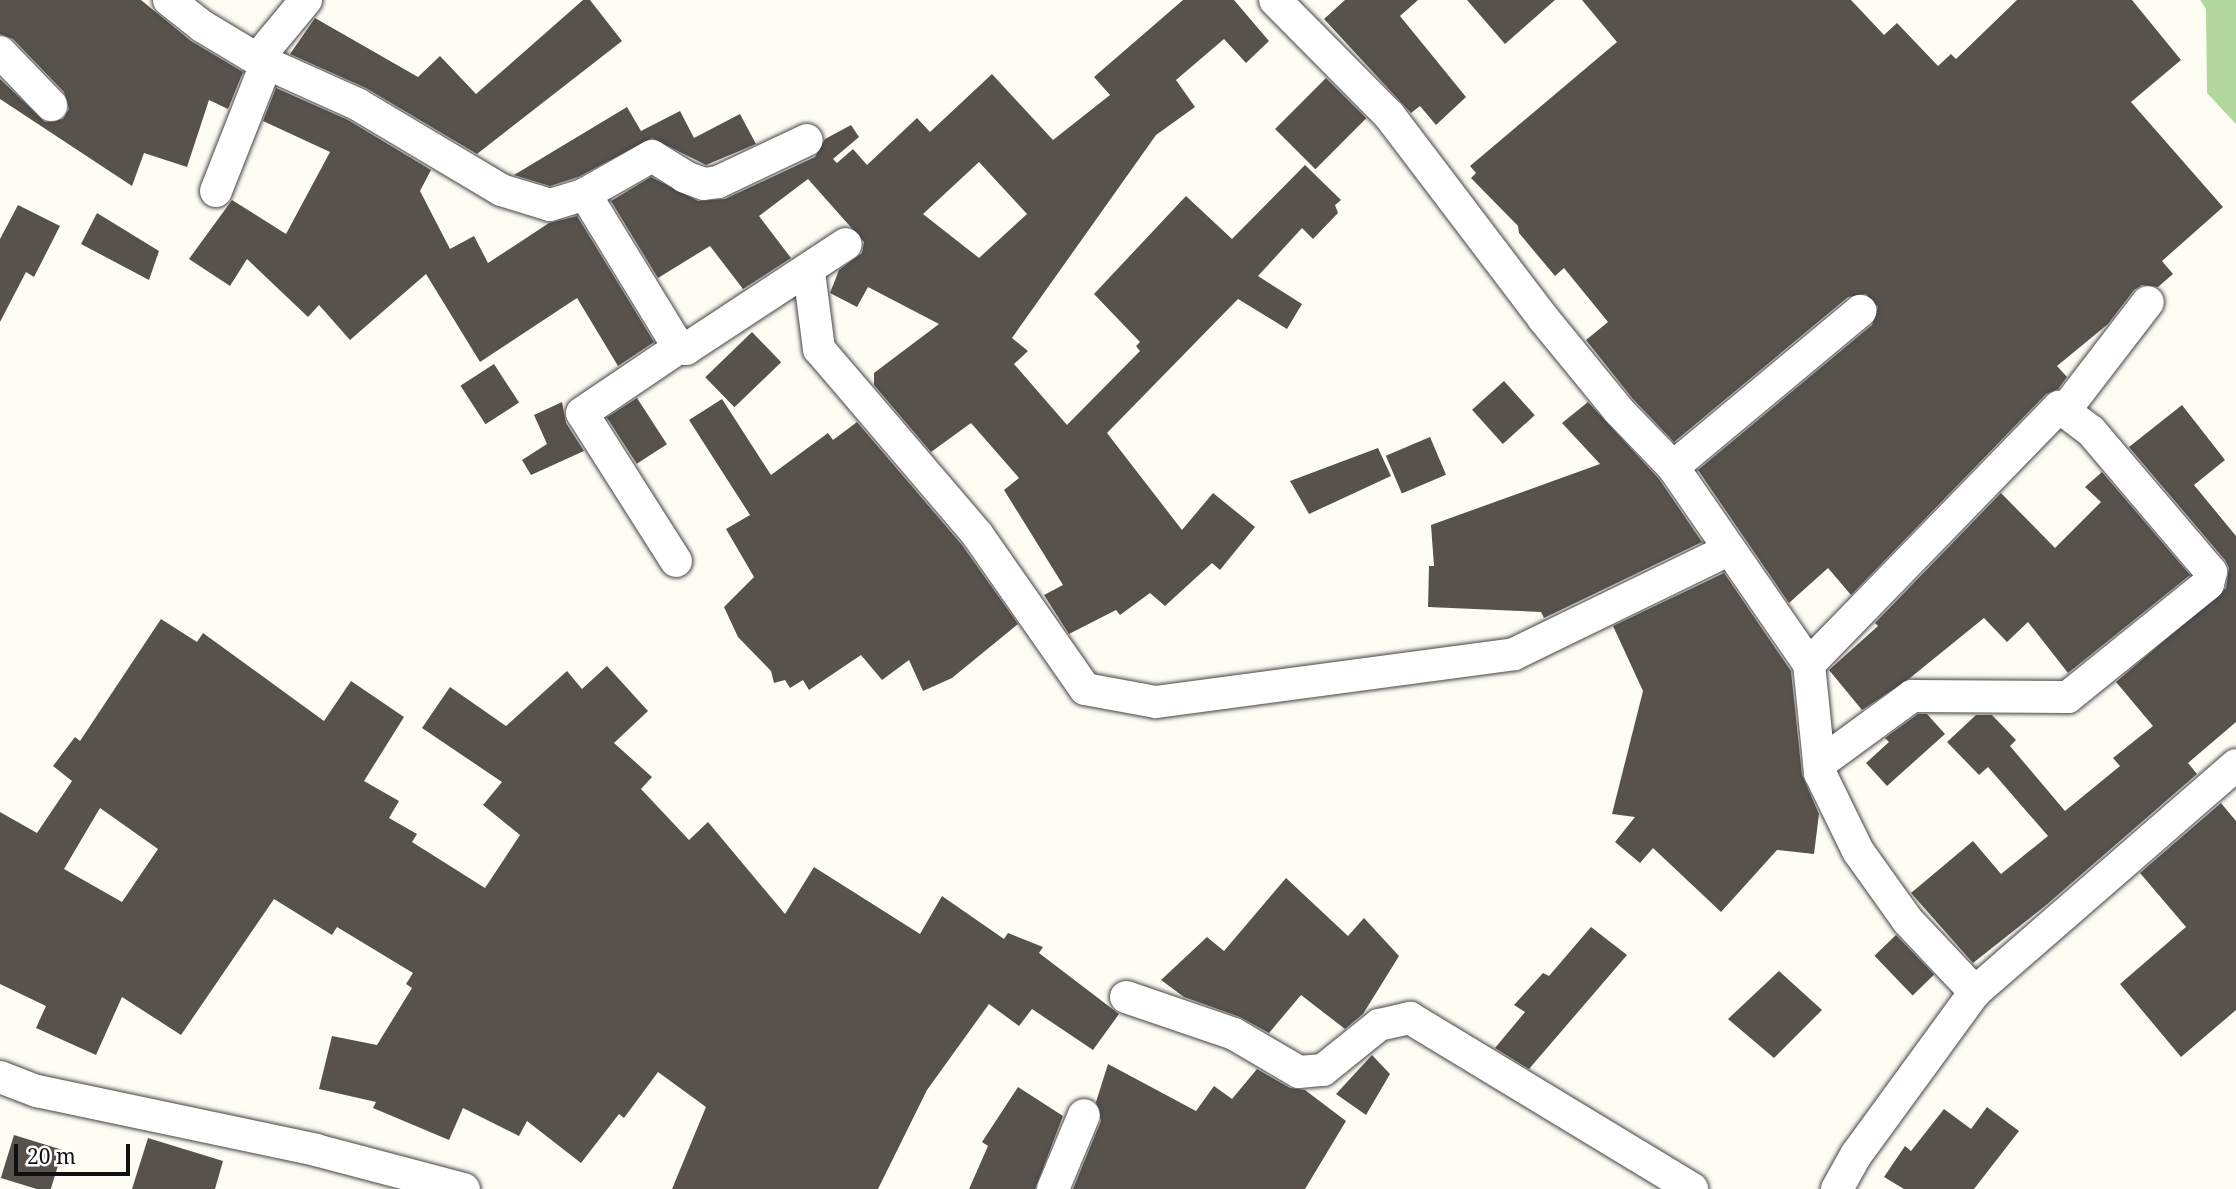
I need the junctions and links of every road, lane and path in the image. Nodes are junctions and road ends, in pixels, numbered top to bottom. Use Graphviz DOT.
graph roads {
  1 [pos="169,0"];
  2 [pos="306,0"];
  3 [pos="1275,0"];
  4 [pos="0,52"];
  5 [pos="262,61"];
  6 [pos="51,105"];
  7 [pos="807,140"];
  8 [pos="216,191"];
  9 [pos="585,194"];
  10 [pos="846,244"];
  11 [pos="809,272"];
  12 [pos="2148,302"];
  13 [pos="1860,311"];
  14 [pos="680,347"];
  15 [pos="2065,410"];
  16 [pos="1673,467"];
  17 [pos="1728,550"];
  18 [pos="676,561"];
  19 [pos="1809,664"];
  20 [pos="1819,764"];
  21 [pos="2236,765"];
  22 [pos="1975,992"];
  23 [pos="1126,997"];
  24 [pos="0,1077"];
  25 [pos="1084,1115"];
  26 [pos="464,1189"];
  27 [pos="1053,1189"];
  28 [pos="1692,1189"];
  29 [pos="1837,1189"];
  1 -- 5 [label="street"];
  2 -- 5 [label="street"];
  3 -- 16 [label="street"];
  4 -- 6 [label="street"];
  5 -- 8 [label="street"];
  5 -- 9 [label="street"];
  7 -- 9 [label="street"];
  9 -- 14 [label="street"];
  10 -- 11 [label="street"];
  11 -- 14 [label="street"];
  11 -- 17 [label="street"];
  12 -- 15 [label="street"];
  13 -- 16 [label="street"];
  14 -- 18 [label="street"];
  15 -- 19 [label="street"];
  15 -- 20 [label="street"];
  16 -- 17 [label="street"];
  17 -- 19 [label="street"];
  19 -- 20 [label="street"];
  20 -- 22 [label="street"];
  21 -- 22 [label="street"];
  22 -- 29 [label="street"];
  23 -- 28 [label="street"];
  24 -- 26 [label="street"];
  25 -- 27 [label="street"];
}
